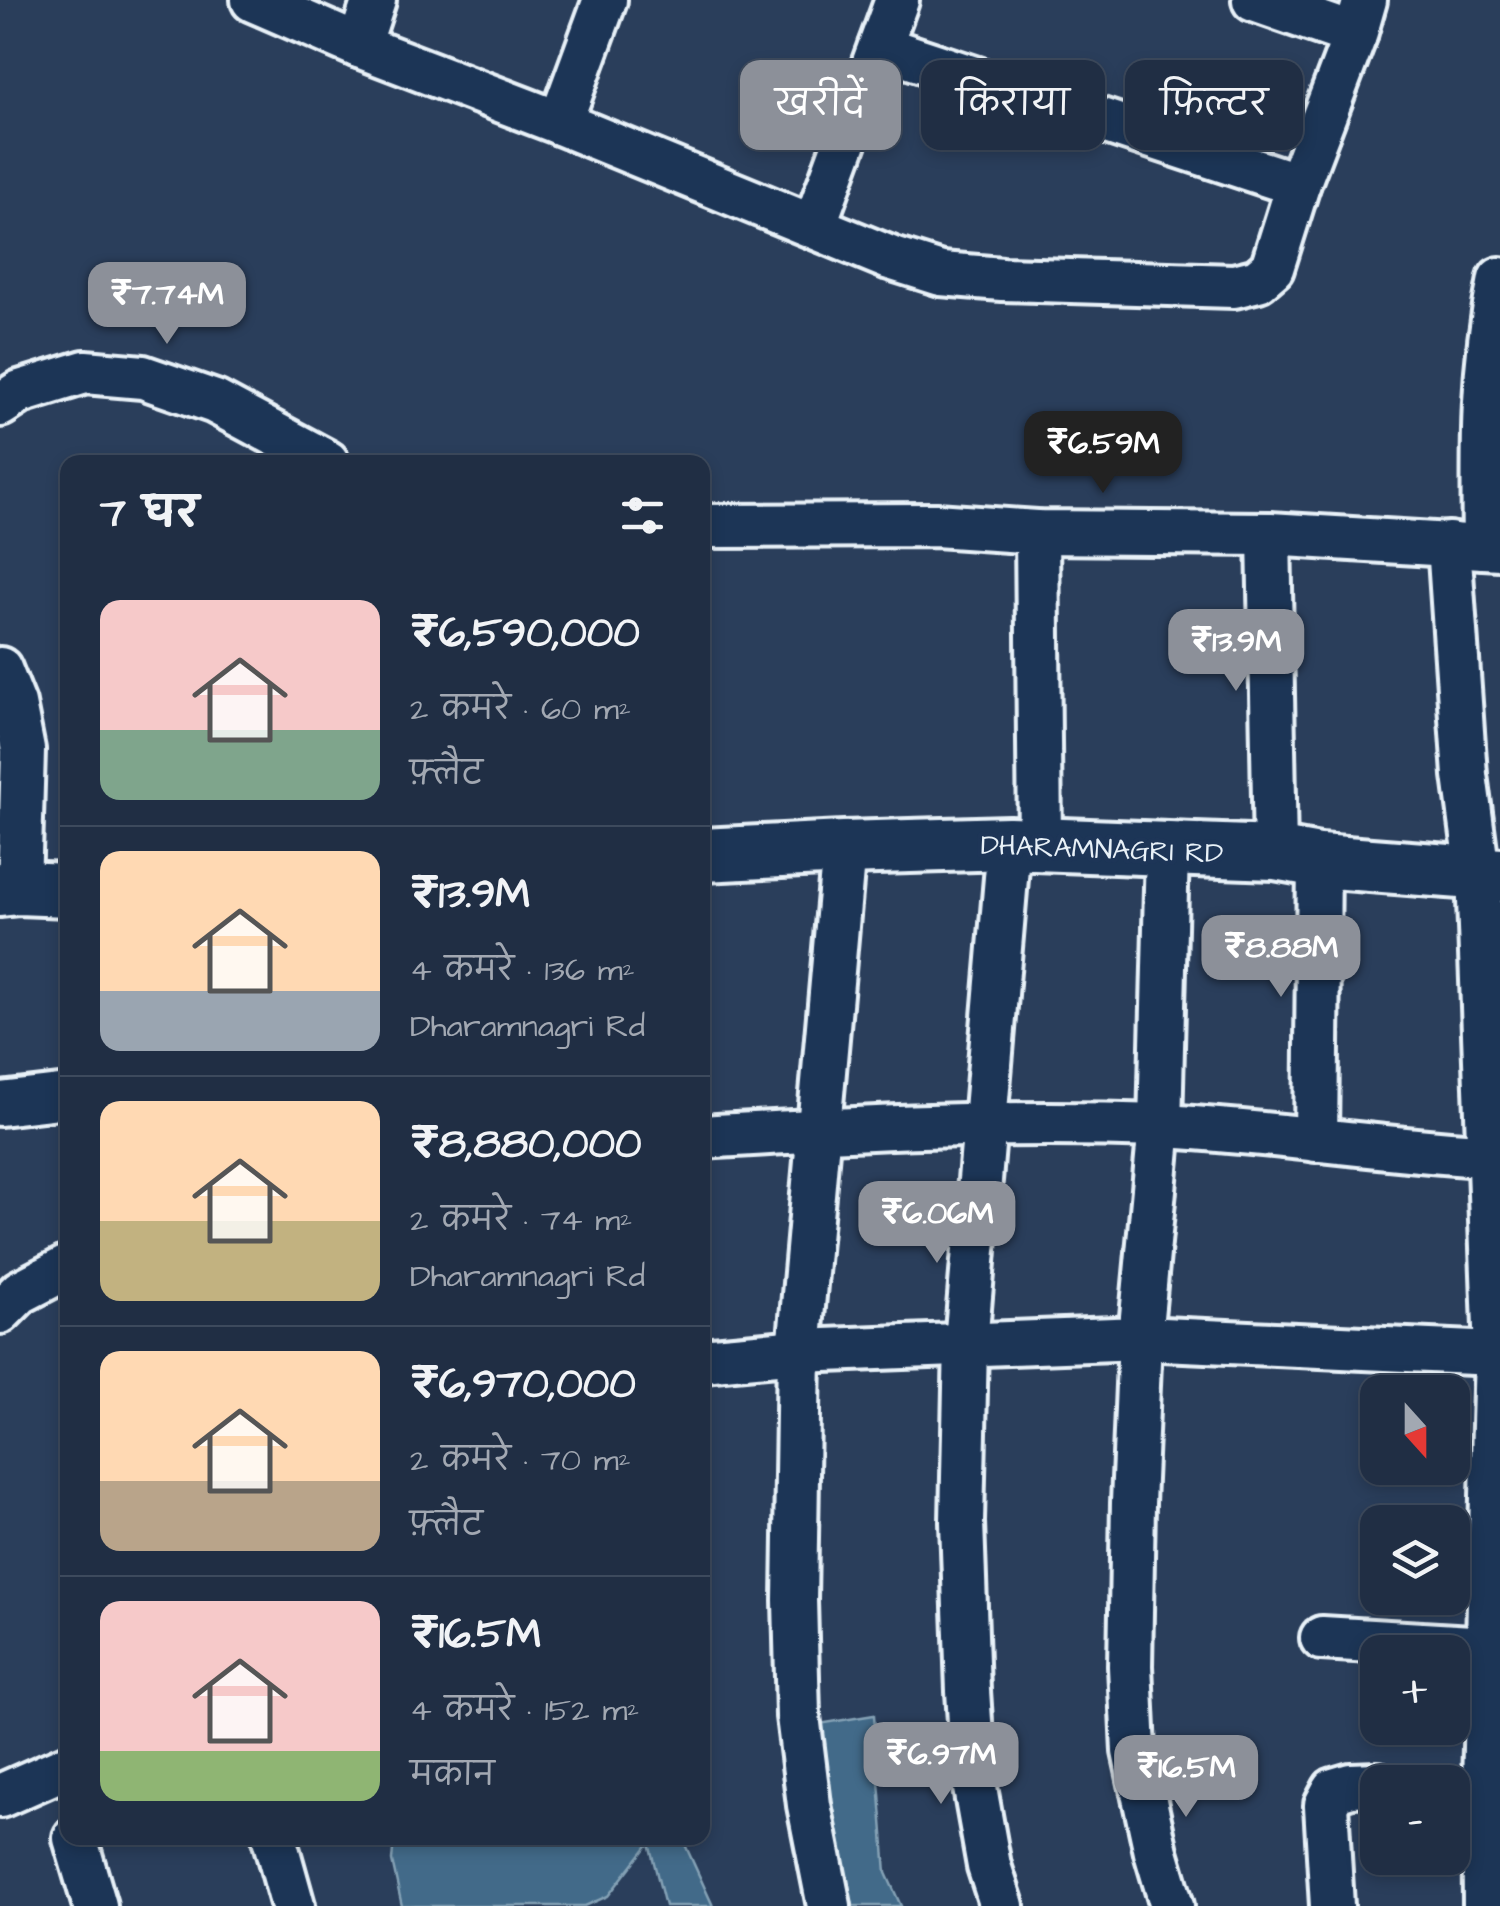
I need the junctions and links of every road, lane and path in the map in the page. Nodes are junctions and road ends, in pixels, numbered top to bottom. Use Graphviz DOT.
graph roads {
  1 [pos="253,0"];
  2 [pos="374,0"];
  3 [pos="605,0"];
  4 [pos="898,0"];
  5 [pos="1254,0"];
  6 [pos="1360,17"];
  7 [pos="359,46"];
  8 [pos="880,47"];
  9 [pos="560,123"];
  10 [pos="1298,186"];
  11 [pos="814,226"];
  12 [pos="1500,279"];
  13 [pos="0,405"];
  14 [pos="314,455"];
  15 [pos="710,526"];
  16 [pos="1037,532"];
  17 [pos="1269,534"];
  18 [pos="1478,546"];
  19 [pos="0,669"];
  20 [pos="1025,844"];
  21 [pos="844,848"];
  22 [pos="1166,849"];
  23 [pos="710,855"];
  24 [pos="1297,857"];
  25 [pos="1489,874"];
  26 [pos="29,889"];
  27 [pos="60,1097"];
  28 [pos="0,1104"];
  29 [pos="986,1126"];
  30 [pos="1160,1126"];
  31 [pos="817,1130"];
  32 [pos="710,1137"];
  33 [pos="1316,1140"];
  34 [pos="1495,1156"];
  35 [pos="60,1271"];
  36 [pos="0,1312"];
  37 [pos="1140,1338"];
  38 [pos="966,1343"];
  39 [pos="799,1350"];
  40 [pos="1496,1354"];
  41 [pos="710,1359"];
  42 [pos="1322,1638"];
  43 [pos="1488,1648"];
  44 [pos="60,1768"];
  45 [pos="1479,1783"];
  46 [pos="1360,1784"];
  47 [pos="0,1796"];
  48 [pos="76,1845"];
  49 [pos="276,1845"];
  50 [pos="94,1906"];
  51 [pos="294,1906"];
  52 [pos="828,1906"];
  53 [pos="1002,1906"];
  54 [pos="1172,1906"];
  55 [pos="1332,1906"];
  56 [pos="1485,1906"];
  1 -- 7 [label="street"];
  2 -- 7 [label="street"];
  3 -- 9 [label="street"];
  4 -- 8 [label="street"];
  5 -- 6 [label="street"];
  6 -- 10 [label="street"];
  7 -- 9 [label="street"];
  8 -- 10 [label="street"];
  8 -- 11 [label="street"];
  9 -- 11 [label="street"];
  10 -- 11 [label="street"];
  12 -- 18 [label="street"];
  13 -- 14 [label="street"];
  15 -- 16 [label="street"];
  16 -- 17 [label="street"];
  16 -- 20 [label="street"];
  17 -- 18 [label="street"];
  17 -- 24 [label="street"];
  18 -- 25 [label="street"];
  19 -- 26 [label="street"];
  20 -- 21 [label="street, DHARAMNAGRI RD"];
  20 -- 22 [label="street, DHARAMNAGRI RD"];
  20 -- 29 [label="street"];
  21 -- 23 [label="street, DHARAMNAGRI RD"];
  21 -- 31 [label="street"];
  22 -- 24 [label="street, DHARAMNAGRI RD"];
  22 -- 30 [label="street"];
  24 -- 25 [label="street, DHARAMNAGRI RD"];
  24 -- 33 [label="street"];
  25 -- 34 [label="street"];
  27 -- 28 [label="street"];
  29 -- 30 [label="street"];
  29 -- 31 [label="street"];
  29 -- 38 [label="street"];
  30 -- 33 [label="street"];
  30 -- 37 [label="street"];
  31 -- 32 [label="street"];
  31 -- 39 [label="street"];
  33 -- 34 [label="street"];
  34 -- 40 [label="street"];
  35 -- 36 [label="street"];
  37 -- 38 [label="street"];
  37 -- 40 [label="street"];
  37 -- 54 [label="street"];
  38 -- 39 [label="street"];
  38 -- 53 [label="street"];
  39 -- 41 [label="street"];
  39 -- 52 [label="street"];
  40 -- 43 [label="street"];
  42 -- 43 [label="street"];
  43 -- 45 [label="street"];
  44 -- 47 [label="street"];
  45 -- 56 [label="street"];
  46 -- 55 [label="street"];
  48 -- 50 [label="street"];
  49 -- 51 [label="street"];
}
